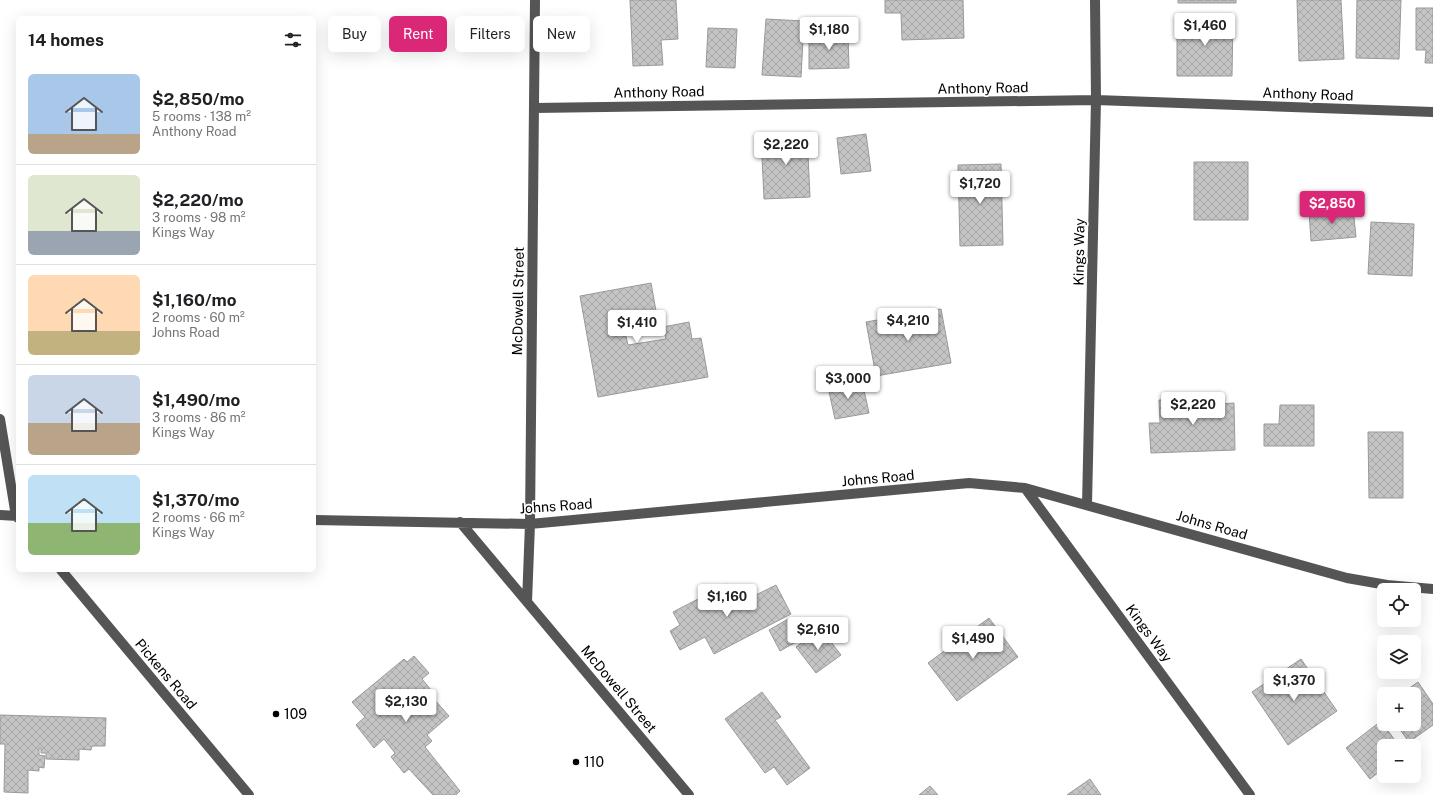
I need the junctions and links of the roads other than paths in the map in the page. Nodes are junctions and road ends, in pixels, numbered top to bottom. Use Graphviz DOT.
graph roads {
  1 [pos="535,0"];
  2 [pos="1095,0"];
  3 [pos="1096,100"];
  4 [pos="534,108"];
  5 [pos="1433,112"];
  6 [pos="0,419"];
  7 [pos="1025,488"];
  8 [pos="1087,505"];
  9 [pos="16,506"];
  10 [pos="0,515"];
  11 [pos="16,517"];
  12 [pos="316,520"];
  13 [pos="460,522"];
  14 [pos="530,524"];
  15 [pos="63,572"];
  16 [pos="1433,588"];
  17 [pos="527,602"];
  18 [pos="249,795"];
  19 [pos="689,795"];
  20 [pos="1250,795"];
  1 -- 4 [label="street, McDowell Street"];
  2 -- 3 [label="street, Kings Way"];
  3 -- 4 [label="street, Anthony Road"];
  3 -- 5 [label="street, Anthony Road"];
  3 -- 8 [label="street, Kings Way"];
  4 -- 14 [label="street, McDowell Street"];
  6 -- 9 [label="street"];
  7 -- 8 [label="street, Johns Road"];
  7 -- 14 [label="street, Johns Road"];
  7 -- 20 [label="street, Kings Way"];
  8 -- 16 [label="street, Johns Road"];
  10 -- 11 [label="street"];
  12 -- 13 [label="street, Johns Road"];
  13 -- 14 [label="street, Johns Road"];
  13 -- 17 [label="street, McDowell Street"];
  14 -- 17 [label="street, McDowell Street"];
  15 -- 18 [label="street, Pickens Road"];
  17 -- 19 [label="street, McDowell Street"];
}
